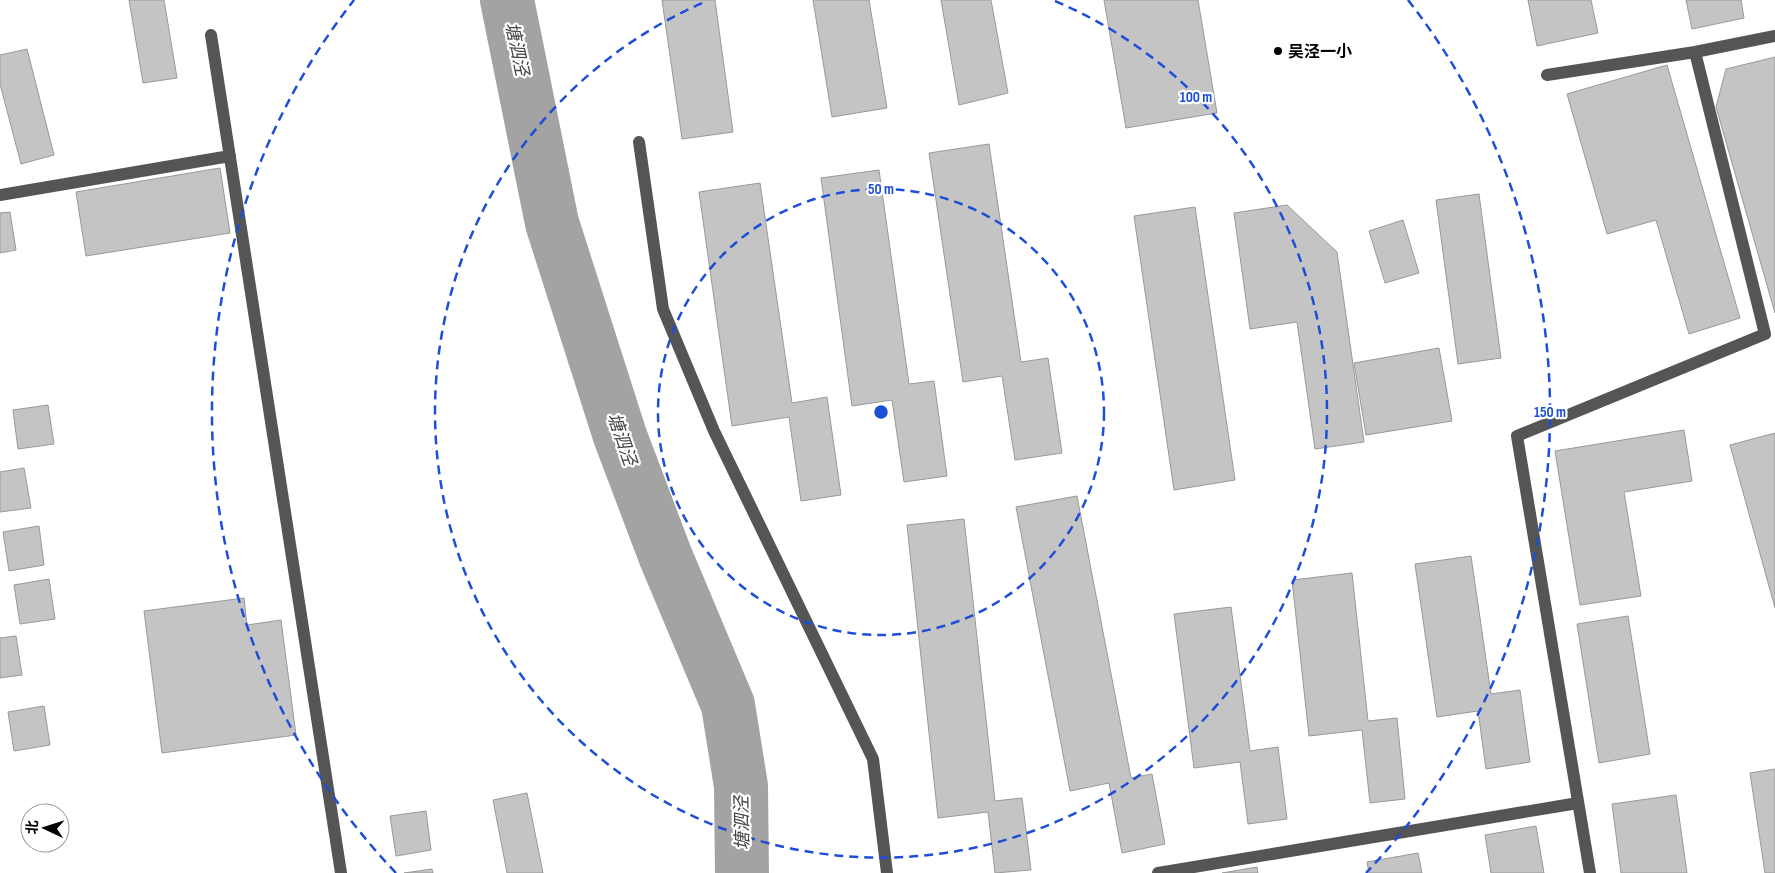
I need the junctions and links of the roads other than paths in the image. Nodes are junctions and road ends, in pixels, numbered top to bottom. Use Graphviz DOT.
graph roads {
  1 [pos="211,35"];
  2 [pos="1775,36"];
  3 [pos="1695,52"];
  4 [pos="1547,76"];
  5 [pos="639,142"];
  6 [pos="230,156"];
  7 [pos="0,195"];
  8 [pos="1770,333"];
  9 [pos="1578,803"];
  10 [pos="341,873"];
  11 [pos="887,873"];
  12 [pos="1158,873"];
  13 [pos="1590,873"];
  1 -- 6 [label="lane"];
  2 -- 3 [label="lane"];
  3 -- 4 [label="lane"];
  3 -- 8 [label="lane"];
  5 -- 11 [label="lane"];
  6 -- 7 [label="lane"];
  6 -- 10 [label="lane"];
  8 -- 9 [label="lane"];
  9 -- 12 [label="lane"];
  9 -- 13 [label="lane"];
}
